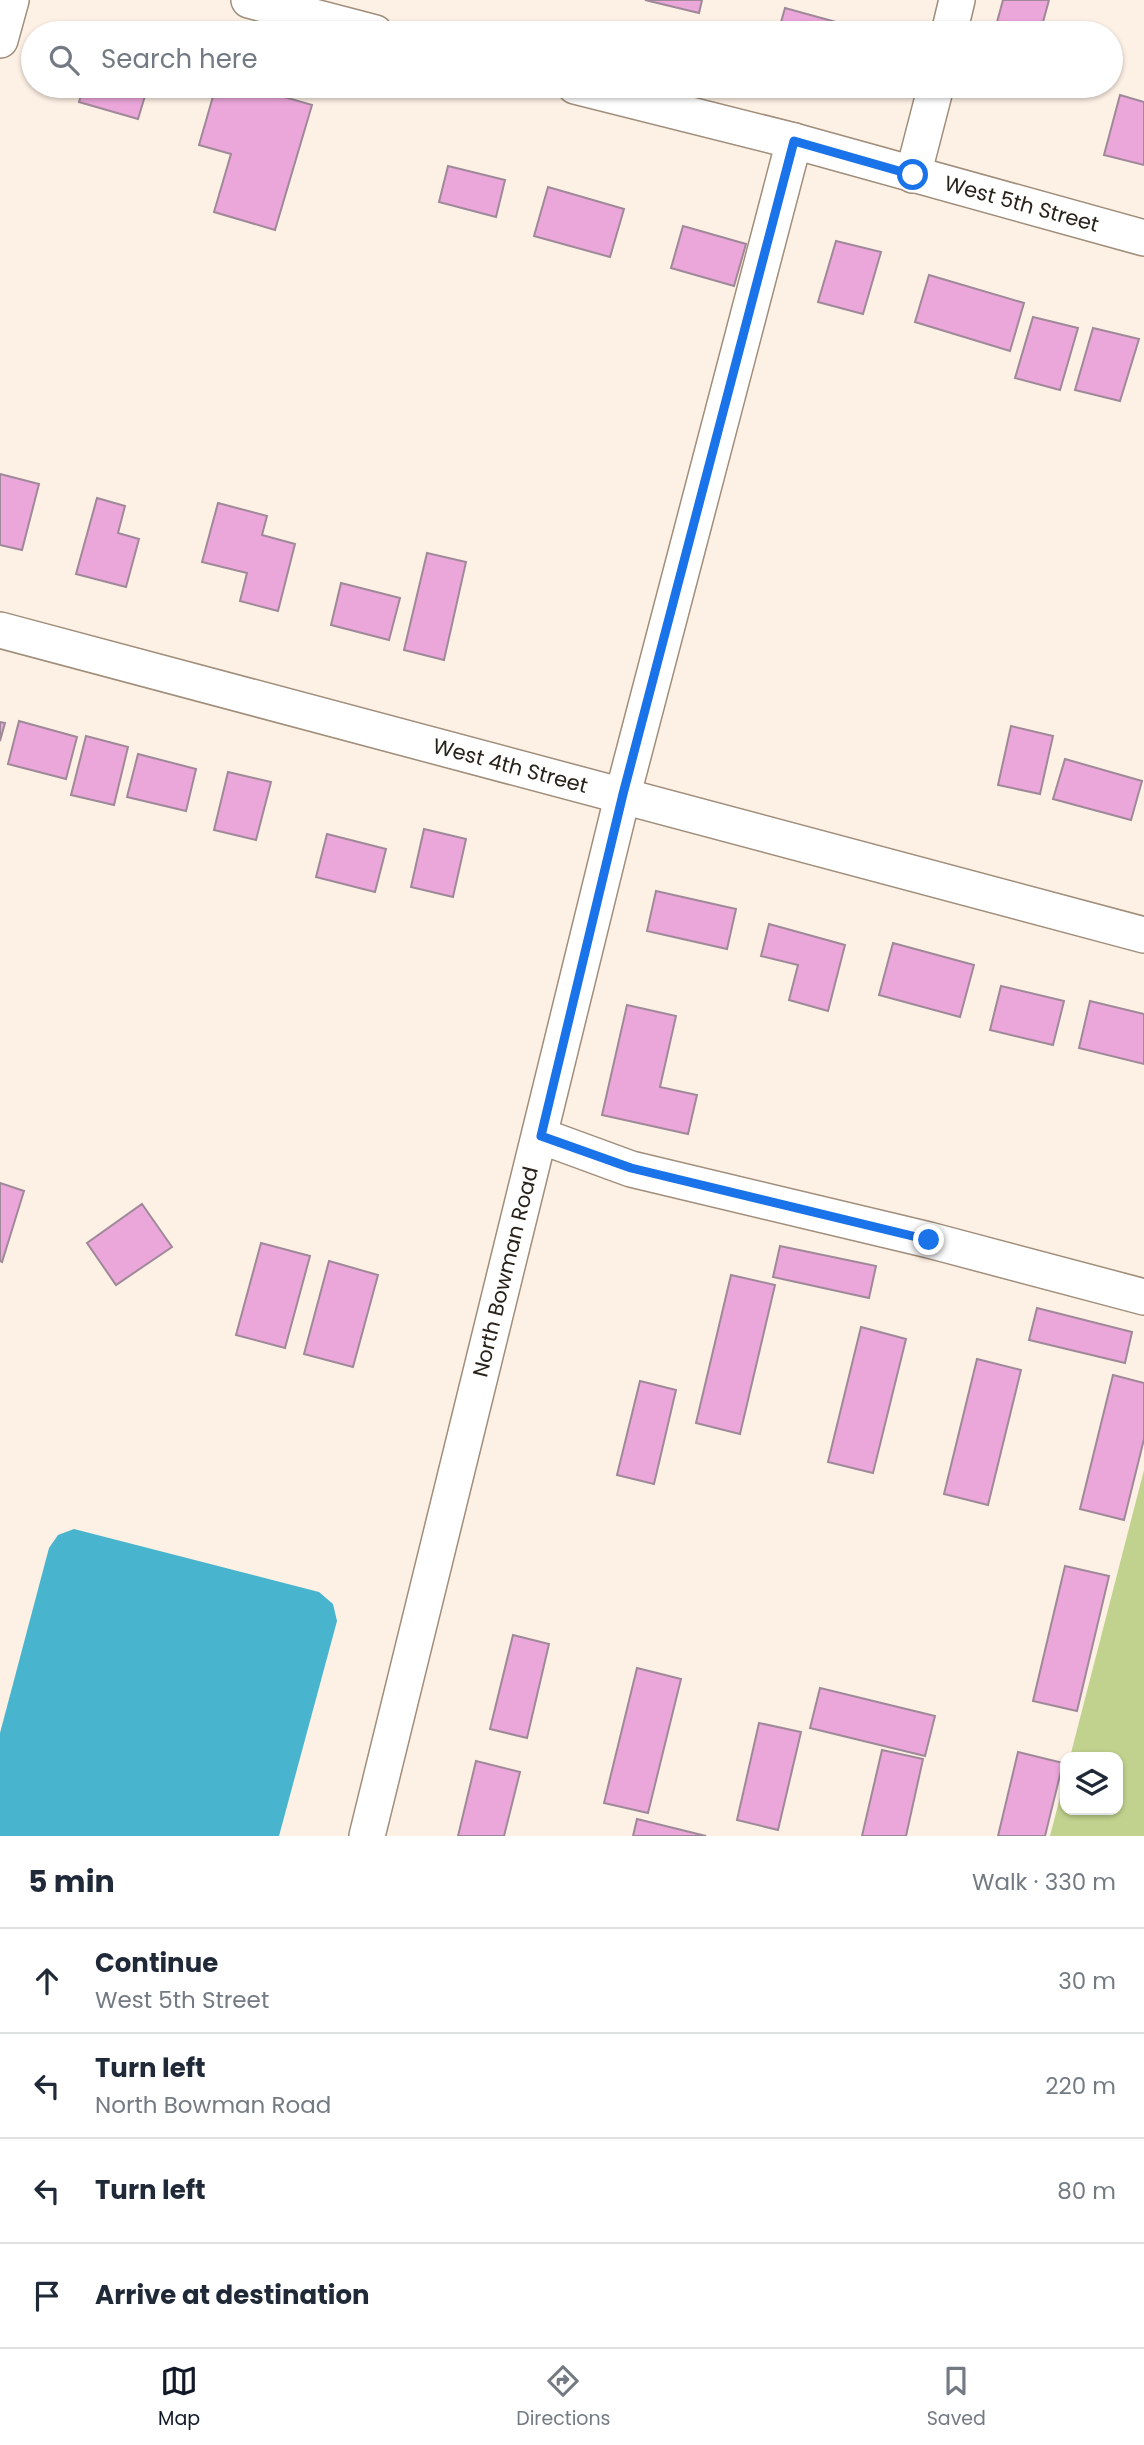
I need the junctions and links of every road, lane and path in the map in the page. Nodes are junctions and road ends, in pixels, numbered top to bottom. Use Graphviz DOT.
graph roads {
  1 [pos="11,0"];
  2 [pos="248,0"];
  3 [pos="957,0"];
  4 [pos="329,21"];
  5 [pos="952,21"];
  6 [pos="0,40"];
  7 [pos="623,98"];
  8 [pos="933,98"];
  9 [pos="794,141"];
  10 [pos="913,175"];
  11 [pos="1144,239"];
  12 [pos="0,630"];
  13 [pos="623,794"];
  14 [pos="1144,935"];
  15 [pos="541,1136"];
  16 [pos="1144,1297"];
  17 [pos="367,1836"];
  1 -- 6 [label="street"];
  2 -- 4 [label="street"];
  3 -- 5 [label="street"];
  7 -- 9 [label="street, West 5th Street"];
  8 -- 10 [label="street"];
  9 -- 10 [label="street, West 5th Street"];
  9 -- 13 [label="street, North Bowman Road"];
  10 -- 11 [label="street, West 5th Street"];
  12 -- 13 [label="street, West 4th Street"];
  13 -- 14 [label="street, West 4th Street"];
  13 -- 15 [label="street, North Bowman Road"];
  15 -- 16 [label="street"];
  15 -- 17 [label="street, North Bowman Road"];
}
